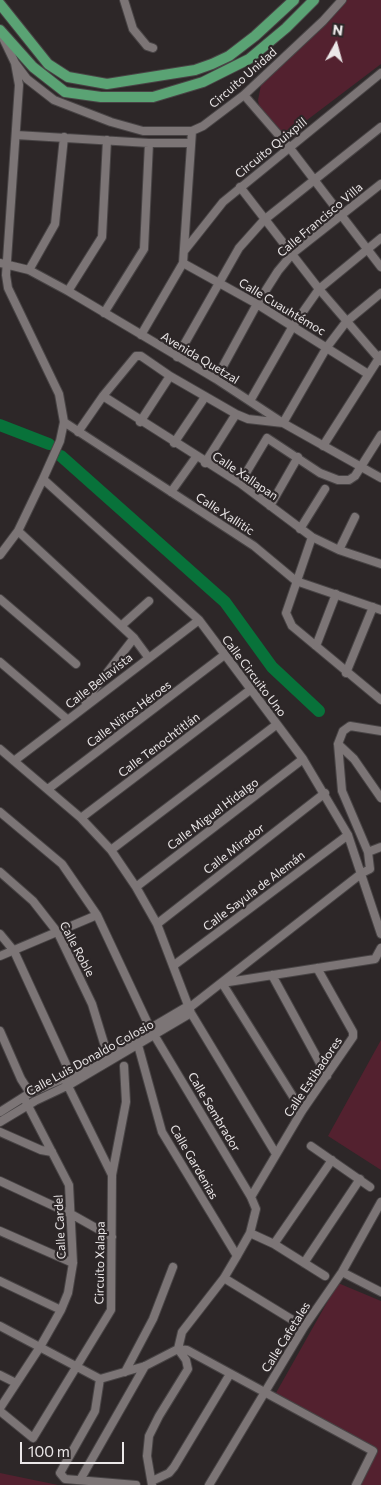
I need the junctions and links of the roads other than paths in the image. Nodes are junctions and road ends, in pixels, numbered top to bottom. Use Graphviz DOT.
graph roads {
  1 [pos="124,0"];
  2 [pos="294,0"];
  3 [pos="314,0"];
  4 [pos="342,0"];
  5 [pos="0,4"];
  6 [pos="0,31"];
  7 [pos="154,48"];
  8 [pos="16,63"];
  9 [pos="33,67"];
  10 [pos="381,73"];
  11 [pos="244,95"];
  12 [pos="381,127"];
  13 [pos="192,131"];
  14 [pos="16,134"];
  15 [pos="64,137"];
  16 [pos="107,140"];
  17 [pos="149,142"];
  18 [pos="190,143"];
  19 [pos="289,147"];
  20 [pos="314,180"];
  21 [pos="381,184"];
  22 [pos="240,187"];
  23 [pos="0,204"];
  24 [pos="10,205"];
  25 [pos="341,217"];
  26 [pos="264,220"];
  27 [pos="381,238"];
  28 [pos="185,250"];
  29 [pos="367,250"];
  30 [pos="293,254"];
  31 [pos="2,262"];
  32 [pos="183,263"];
  33 [pos="381,267"];
  34 [pos="29,270"];
  35 [pos="220,284"];
  36 [pos="319,289"];
  37 [pos="68,291"];
  38 [pos="381,293"];
  39 [pos="257,304"];
  40 [pos="104,313"];
  41 [pos="346,322"];
  42 [pos="293,326"];
  43 [pos="141,335"];
  44 [pos="327,347"];
  45 [pos="177,357"];
  46 [pos="380,358"];
  47 [pos="368,374"];
  48 [pos="170,376"];
  49 [pos="216,379"];
  50 [pos="103,396"];
  51 [pos="204,397"];
  52 [pos="250,401"];
  53 [pos="236,414"];
  54 [pos="64,422"];
  55 [pos="140,422"];
  56 [pos="283,423"];
  57 [pos="78,432"];
  58 [pos="381,435"];
  59 [pos="174,443"];
  60 [pos="323,446"];
  61 [pos="196,457"];
  62 [pos="298,457"];
  63 [pos="205,463"];
  64 [pos="360,468"];
  65 [pos="381,478"];
  66 [pos="43,479"];
  67 [pos="240,483"];
  68 [pos="325,489"];
  69 [pos="171,492"];
  70 [pos="270,506"];
  71 [pos="355,517"];
  72 [pos="300,529"];
  73 [pos="18,531"];
  74 [pos="312,537"];
  75 [pos="339,550"];
  76 [pos="0,555"];
  77 [pos="381,564"];
  78 [pos="296,581"];
  79 [pos="336,594"];
  80 [pos="0,599"];
  81 [pos="149,601"];
  82 [pos="377,608"];
  83 [pos="199,620"];
  84 [pos="122,626"];
  85 [pos="134,638"];
  86 [pos="316,646"];
  87 [pos="223,656"];
  88 [pos="148,657"];
  89 [pos="0,662"];
  90 [pos="76,664"];
  91 [pos="346,673"];
  92 [pos="250,690"];
  93 [pos="381,699"];
  94 [pos="78,711"];
  95 [pos="68,720"];
  96 [pos="276,724"];
  97 [pos="381,731"];
  98 [pos="338,744"];
  99 [pos="0,749"];
  100 [pos="303,759"];
  101 [pos="14,761"];
  102 [pos="48,789"];
  103 [pos="325,793"];
  104 [pos="381,798"];
  105 [pos="0,812"];
  106 [pos="81,818"];
  107 [pos="348,835"];
  108 [pos="381,847"];
  109 [pos="111,850"];
  110 [pos="368,852"];
  111 [pos="0,872"];
  112 [pos="362,873"];
  113 [pos="136,886"];
  114 [pos="97,915"];
  115 [pos="157,924"];
  116 [pos="58,932"];
  117 [pos="0,934"];
  118 [pos="381,934"];
  119 [pos="381,948"];
  120 [pos="14,951"];
  121 [pos="0,956"];
  122 [pos="378,960"];
  123 [pos="173,966"];
  124 [pos="317,968"];
  125 [pos="272,976"];
  126 [pos="222,983"];
  127 [pos="189,1009"];
  128 [pos="150,1028"];
  129 [pos="0,1031"];
  130 [pos="154,1036"];
  131 [pos="138,1045"];
  132 [pos="107,1053"];
  133 [pos="124,1066"];
  134 [pos="327,1076"];
  135 [pos="68,1079"];
  136 [pos="27,1095"];
  137 [pos="28,1106"];
  138 [pos="302,1111"];
  139 [pos="0,1112"];
  140 [pos="0,1122"];
  141 [pos="0,1132"];
  142 [pos="311,1146"];
  143 [pos="52,1152"];
  144 [pos="276,1154"];
  145 [pos="332,1160"];
  146 [pos="112,1175"];
  147 [pos="360,1179"];
  148 [pos="0,1181"];
  149 [pos="370,1187"];
  150 [pos="251,1197"];
  151 [pos="381,1202"];
  152 [pos="71,1214"];
  153 [pos="0,1231"];
  154 [pos="250,1233"];
  155 [pos="112,1237"];
  156 [pos="274,1244"];
  157 [pos="237,1256"];
  158 [pos="73,1263"];
  159 [pos="304,1263"];
  160 [pos="173,1267"];
  161 [pos="342,1272"];
  162 [pos="325,1276"];
  163 [pos="224,1278"];
  164 [pos="0,1281"];
  165 [pos="380,1289"];
  166 [pos="61,1310"];
  167 [pos="0,1326"];
  168 [pos="304,1327"];
  169 [pos="40,1347"];
  170 [pos="178,1349"];
  171 [pos="144,1366"];
  172 [pos="76,1367"];
  173 [pos="125,1372"];
  174 [pos="230,1374"];
  175 [pos="0,1375"];
  176 [pos="100,1379"];
  177 [pos="16,1383"];
  178 [pos="265,1393"];
  179 [pos="0,1410"];
  180 [pos="80,1480"];
  181 [pos="152,1483"];
  182 [pos="136,1485"];
  183 [pos="209,1485"];
  184 [pos="356,1485"];
  1 -- 7 [label="street"];
  2 -- 5 [label="main road"];
  3 -- 9 [label="main road"];
  4 -- 11 [label="street, Circuito Unidad"];
  6 -- 8 [label="street"];
  6 -- 9 [label="main road"];
  8 -- 9 [label="main road"];
  8 -- 13 [label="street"];
  8 -- 14 [label="street"];
  10 -- 19 [label="street, Circuito Quixpill"];
  11 -- 13 [label="street, Circuito Unidad"];
  11 -- 19 [label="street"];
  12 -- 20 [label="street"];
  13 -- 18 [label="street"];
  14 -- 15 [label="street"];
  14 -- 24 [label="street"];
  15 -- 16 [label="street"];
  15 -- 34 [label="street"];
  16 -- 17 [label="street"];
  16 -- 37 [label="street"];
  17 -- 18 [label="street"];
  17 -- 40 [label="street"];
  18 -- 28 [label="street"];
  19 -- 20 [label="street"];
  19 -- 22 [label="street, Circuito Quixpill"];
  20 -- 25 [label="street"];
  20 -- 26 [label="street"];
  21 -- 25 [label="street, Calle Francisco Villa"];
  22 -- 26 [label="street"];
  22 -- 28 [label="street, Circuito Quixpill"];
  23 -- 24 [label="street"];
  24 -- 31 [label="street"];
  25 -- 29 [label="street"];
  25 -- 30 [label="street, Calle Francisco Villa"];
  26 -- 30 [label="street"];
  26 -- 35 [label="street"];
  27 -- 29 [label="street"];
  28 -- 32 [label="street"];
  29 -- 33 [label="street"];
  29 -- 36 [label="street"];
  30 -- 36 [label="street"];
  30 -- 39 [label="street, Calle Francisco Villa"];
  31 -- 34 [label="street, Avenida Quetzal"];
  31 -- 54 [label="street"];
  32 -- 35 [label="street, Calle Cuauhtémoc"];
  32 -- 43 [label="street"];
  34 -- 37 [label="street, Avenida Quetzal"];
  35 -- 39 [label="street, Calle Cuauhtémoc"];
  35 -- 45 [label="street"];
  36 -- 41 [label="street"];
  36 -- 42 [label="street"];
  37 -- 40 [label="street, Avenida Quetzal"];
  38 -- 41 [label="street"];
  39 -- 42 [label="street, Calle Cuauhtémoc"];
  39 -- 49 [label="street, Calle Francisco Villa"];
  40 -- 43 [label="street, Avenida Quetzal"];
  41 -- 44 [label="street"];
  41 -- 46 [label="street"];
  42 -- 44 [label="street, Calle Cuauhtémoc"];
  42 -- 52 [label="street"];
  43 -- 45 [label="street, Avenida Quetzal"];
  44 -- 47 [label="street, Calle Cuauhtémoc"];
  44 -- 56 [label="street"];
  45 -- 49 [label="street, Avenida Quetzal"];
  46 -- 47 [label="street"];
  47 -- 60 [label="street"];
  48 -- 50 [label="street"];
  48 -- 51 [label="street"];
  48 -- 55 [label="street"];
  49 -- 52 [label="street, Avenida Quetzal"];
  50 -- 55 [label="street, Calle Xallapan"];
  50 -- 57 [label="street"];
  51 -- 53 [label="street"];
  51 -- 59 [label="street"];
  52 -- 56 [label="street, Avenida Quetzal"];
  53 -- 56 [label="street"];
  53 -- 63 [label="street"];
  54 -- 57 [label="street, Calle Xallitic"];
  54 -- 66 [label="street"];
  55 -- 59 [label="street, Calle Xallapan"];
  56 -- 60 [label="street, Avenida Quetzal"];
  57 -- 69 [label="street, Calle Xallitic"];
  58 -- 64 [label="street"];
  59 -- 61 [label="street, Calle Xallapan"];
  60 -- 64 [label="street, Avenida Quetzal"];
  61 -- 63 [label="street, Calle Xallapan"];
  61 -- 69 [label="street"];
  62 -- 64 [label="street"];
  62 -- 67 [label="street"];
  62 -- 70 [label="street"];
  63 -- 67 [label="street, Calle Xallapan"];
  64 -- 65 [label="street, Avenida Quetzal"];
  66 -- 73 [label="street"];
  66 -- 83 [label="street, Calle Circuito Uno"];
  67 -- 70 [label="street, Calle Xallapan"];
  68 -- 72 [label="street"];
  69 -- 78 [label="street, Calle Xallitic"];
  70 -- 72 [label="street, Calle Xallapan"];
  71 -- 75 [label="street"];
  72 -- 74 [label="street, Calle Xallapan"];
  73 -- 76 [label="street"];
  73 -- 84 [label="street"];
  74 -- 75 [label="street, Calle Xallapan"];
  74 -- 78 [label="street"];
  75 -- 77 [label="street, Calle Xallapan"];
  78 -- 79 [label="street, Calle Xallitic"];
  78 -- 86 [label="street"];
  79 -- 82 [label="street, Calle Xallitic"];
  79 -- 86 [label="street"];
  80 -- 90 [label="street"];
  81 -- 84 [label="street"];
  82 -- 91 [label="street"];
  83 -- 87 [label="street, Calle Circuito Uno"];
  83 -- 88 [label="street, Calle Bellavista"];
  84 -- 85 [label="street"];
  85 -- 88 [label="street"];
  85 -- 94 [label="street"];
  86 -- 91 [label="street"];
  87 -- 92 [label="street, Calle Circuito Uno"];
  87 -- 102 [label="street, Calle Niños Héroes"];
  88 -- 94 [label="street, Calle Bellavista"];
  89 -- 95 [label="street"];
  91 -- 93 [label="street"];
  92 -- 96 [label="street, Calle Circuito Uno"];
  92 -- 106 [label="street, Calle Tenochtitlán"];
  94 -- 95 [label="street, Calle Bellavista"];
  95 -- 101 [label="street, Calle Bellavista"];
  96 -- 100 [label="street, Calle Circuito Uno"];
  96 -- 109 [label="street"];
  97 -- 98 [label="street"];
  98 -- 104 [label="street"];
  98 -- 110 [label="street"];
  99 -- 101 [label="street"];
  100 -- 103 [label="street, Calle Circuito Uno"];
  100 -- 113 [label="street, Calle Miguel Hidalgo"];
  101 -- 102 [label="street"];
  102 -- 106 [label="street"];
  103 -- 107 [label="street, Calle Circuito Uno"];
  103 -- 115 [label="street, Calle Mirador"];
  105 -- 114 [label="street, Calle Sembrador"];
  106 -- 109 [label="street"];
  107 -- 112 [label="street, Calle Circuito Uno"];
  107 -- 123 [label="street, Calle Sayula de Alemán"];
  108 -- 110 [label="street"];
  109 -- 113 [label="street"];
  110 -- 112 [label="street"];
  111 -- 116 [label="street, Calle Roble"];
  112 -- 118 [label="street, Calle Circuito Uno"];
  112 -- 126 [label="street, Calle Luis Donaldo Colosio"];
  113 -- 115 [label="street"];
  114 -- 116 [label="street"];
  114 -- 128 [label="street, Calle Sembrador"];
  115 -- 123 [label="street"];
  116 -- 120 [label="street"];
  116 -- 132 [label="street, Calle Roble"];
  117 -- 120 [label="street, Circuito Xalapa"];
  119 -- 122 [label="street"];
  120 -- 121 [label="street"];
  120 -- 135 [label="street, Circuito Xalapa"];
  122 -- 124 [label="street"];
  123 -- 127 [label="street"];
  124 -- 125 [label="street"];
  124 -- 134 [label="street, Calle Estibadores"];
  125 -- 126 [label="street"];
  125 -- 134 [label="street"];
  126 -- 127 [label="street, Calle Luis Donaldo Colosio"];
  126 -- 138 [label="street"];
  127 -- 128 [label="street, Calle Luis Donaldo Colosio"];
  127 -- 130 [label="street, Calle Luis Donaldo Colosio"];
  127 -- 144 [label="street"];
  128 -- 130 [label="street, Calle Sembrador"];
  128 -- 132 [label="street, Calle Luis Donaldo Colosio"];
  129 -- 136 [label="street, Calle Cardel"];
  130 -- 131 [label="street, Calle Luis Donaldo Colosio"];
  130 -- 150 [label="street, Calle Sembrador"];
  131 -- 135 [label="street, Calle Luis Donaldo Colosio"];
  131 -- 157 [label="street, Calle Gardenias"];
  132 -- 135 [label="street, Calle Luis Donaldo Colosio"];
  133 -- 146 [label="street"];
  134 -- 138 [label="street, Calle Estibadores"];
  135 -- 136 [label="street, Calle Luis Donaldo Colosio"];
  135 -- 137 [label="street, Calle Luis Donaldo Colosio"];
  135 -- 146 [label="street, Circuito Xalapa"];
  136 -- 137 [label="street, Calle Cardel"];
  136 -- 139 [label="street, Calle Luis Donaldo Colosio"];
  137 -- 140 [label="street, Calle Luis Donaldo Colosio"];
  137 -- 143 [label="street, Calle Cardel"];
  138 -- 144 [label="street, Calle Estibadores"];
  141 -- 143 [label="street"];
  142 -- 145 [label="street"];
  143 -- 152 [label="street, Calle Cardel"];
  144 -- 150 [label="street, Calle Estibadores"];
  145 -- 147 [label="street"];
  145 -- 156 [label="street"];
  146 -- 155 [label="street, Circuito Xalapa"];
  147 -- 149 [label="street"];
  147 -- 159 [label="street"];
  148 -- 152 [label="street"];
  150 -- 154 [label="street, Calle Sembrador"];
  151 -- 161 [label="street, Calle Cafetales"];
  152 -- 155 [label="street"];
  152 -- 158 [label="street, Calle Cardel"];
  153 -- 158 [label="street"];
  154 -- 156 [label="street"];
  154 -- 157 [label="street"];
  155 -- 172 [label="street, Circuito Xalapa"];
  156 -- 159 [label="street"];
  157 -- 163 [label="street"];
  158 -- 166 [label="street, Calle Cardel"];
  159 -- 162 [label="street"];
  160 -- 173 [label="street"];
  161 -- 165 [label="street"];
  161 -- 168 [label="street, Calle Cafetales"];
  163 -- 168 [label="street"];
  163 -- 170 [label="street"];
  164 -- 166 [label="street"];
  166 -- 169 [label="street, Calle Cardel"];
  167 -- 169 [label="street"];
  168 -- 178 [label="street, Calle Cafetales"];
  169 -- 172 [label="street"];
  169 -- 177 [label="street, Calle Cardel"];
  170 -- 171 [label="street"];
  170 -- 174 [label="street"];
  170 -- 181 [label="street"];
  171 -- 173 [label="street"];
  171 -- 180 [label="street"];
  172 -- 176 [label="street"];
  172 -- 179 [label="street, Circuito Xalapa"];
  173 -- 176 [label="street"];
  174 -- 178 [label="street"];
  174 -- 181 [label="street"];
  175 -- 177 [label="street"];
  176 -- 180 [label="street"];
  177 -- 179 [label="street, Calle Cardel"];
  178 -- 183 [label="street, Calle Cafetales"];
  178 -- 184 [label="street"];
  180 -- 182 [label="street"];
}
